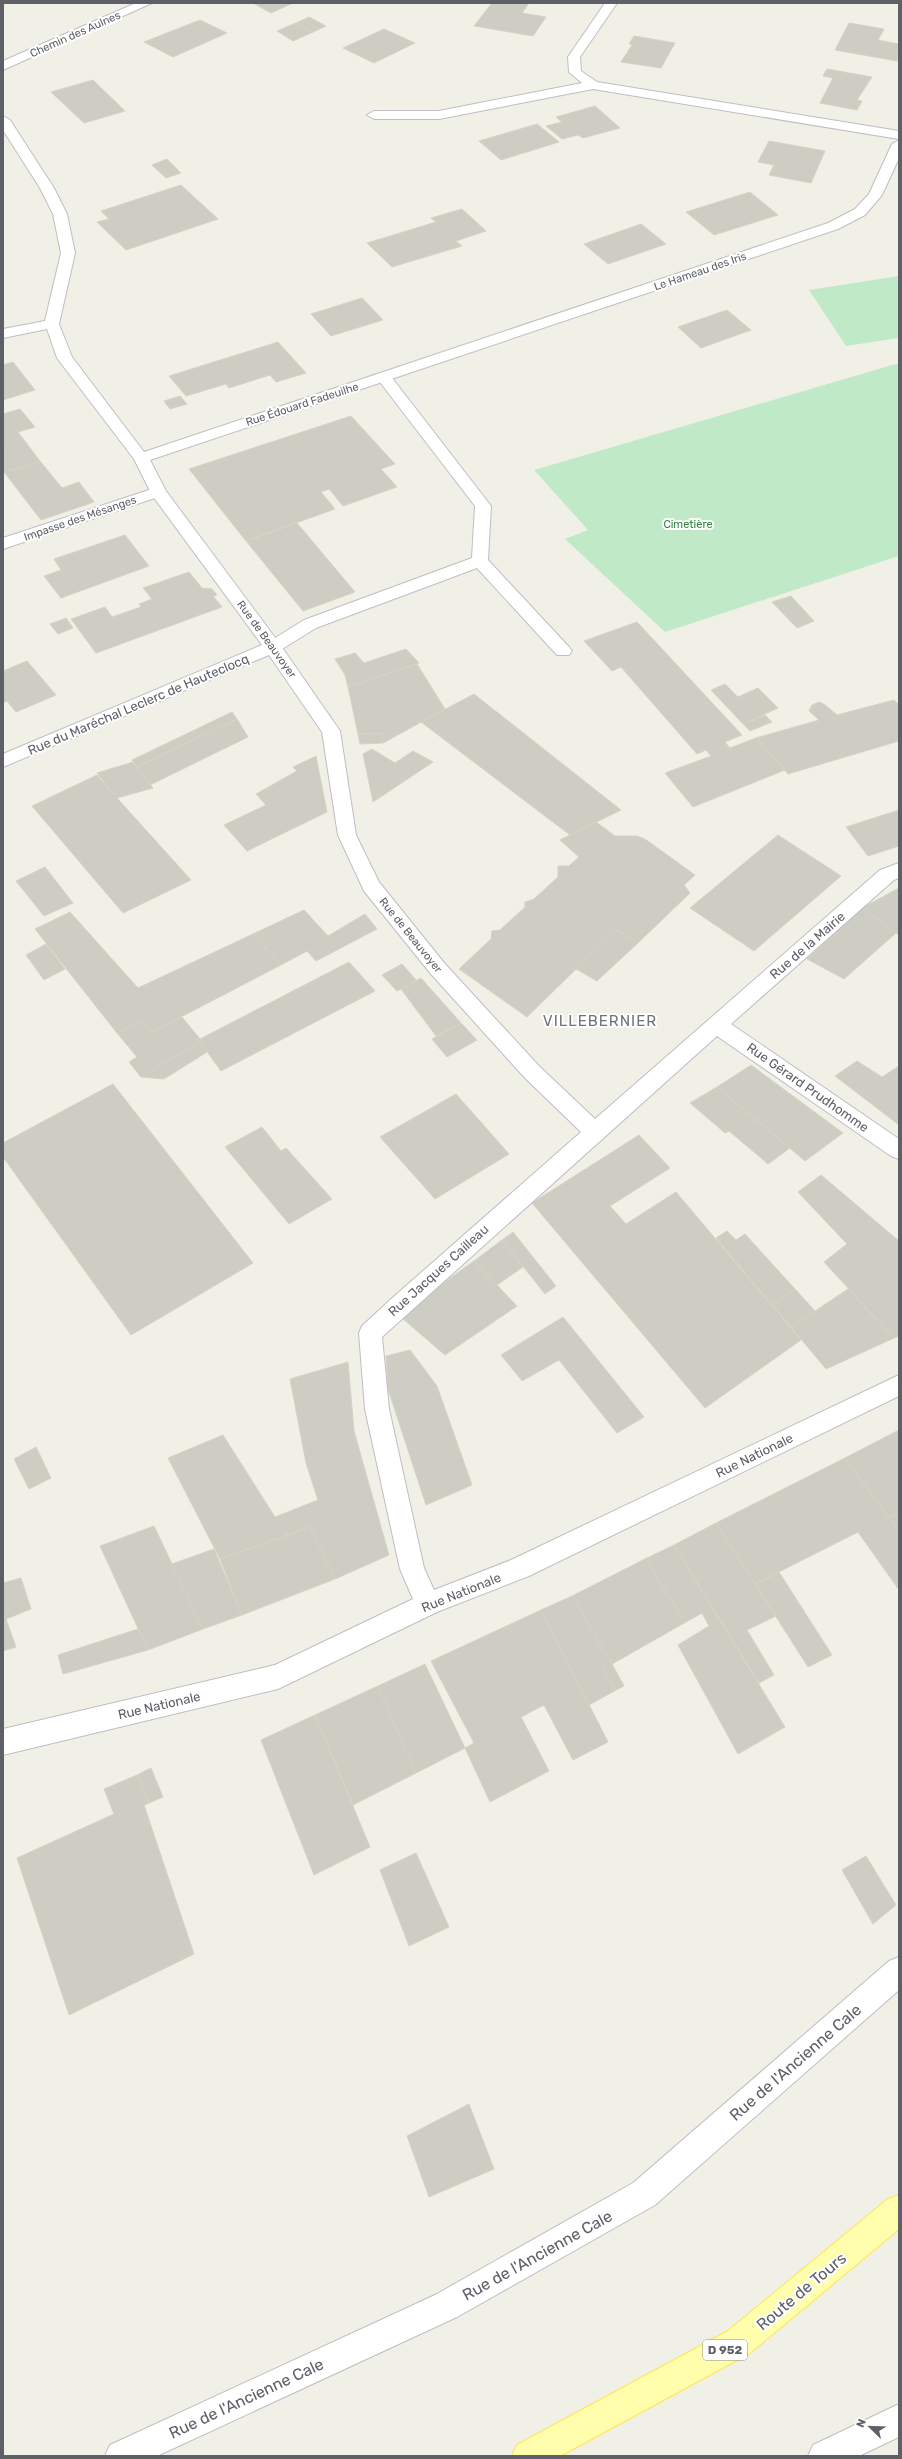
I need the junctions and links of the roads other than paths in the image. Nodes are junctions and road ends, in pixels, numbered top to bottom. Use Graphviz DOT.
graph roads {
  1 [pos="146,3"];
  2 [pos="611,3"];
  3 [pos="3,66"];
  4 [pos="593,85"];
  5 [pos="374,115"];
  6 [pos="3,120"];
  7 [pos="899,135"];
  8 [pos="899,144"];
  9 [pos="52,324"];
  10 [pos="3,334"];
  11 [pos="463,350"];
  12 [pos="384,377"];
  13 [pos="141,458"];
  14 [pos="158,492"];
  15 [pos="3,544"];
  16 [pos="480,561"];
  17 [pos="273,646"];
  18 [pos="563,651"];
  19 [pos="3,761"];
  20 [pos="899,870"];
  21 [pos="716,1024"];
  22 [pos="595,1132"];
  23 [pos="899,1150"];
  24 [pos="899,1386"];
  25 [pos="428,1604"];
  26 [pos="3,1742"];
  27 [pos="899,1971"];
  28 [pos="899,2210"];
  29 [pos="899,2420"];
  30 [pos="121,2456"];
  31 [pos="528,2456"];
  32 [pos="824,2456"];
  1 -- 3 [label="street, Chemin des Aulnes"];
  2 -- 4 [label="street"];
  4 -- 5 [label="street"];
  4 -- 7 [label="street"];
  6 -- 9 [label="street"];
  8 -- 11 [label="street, Le Hameau des Iris"];
  9 -- 10 [label="street"];
  9 -- 13 [label="street, Rue de Beauvoyer"];
  11 -- 12 [label="street, Rue Édouard Fadeuilhe"];
  12 -- 13 [label="street, Rue Édouard Fadeuilhe"];
  12 -- 16 [label="street"];
  13 -- 14 [label="street, Rue de Beauvoyer"];
  14 -- 15 [label="street, Impasse des Mésanges"];
  14 -- 17 [label="street, Rue de Beauvoyer"];
  16 -- 17 [label="street, Rue du Maréchal Leclerc de Hauteclocq"];
  16 -- 18 [label="street"];
  17 -- 19 [label="street, Rue du Maréchal Leclerc de Hauteclocq"];
  17 -- 22 [label="street, Rue de Beauvoyer"];
  20 -- 21 [label="street, Rue de la Mairie"];
  21 -- 22 [label="street, Rue Jacques Cailleau"];
  21 -- 23 [label="street, Rue Gérard Prudhomme"];
  22 -- 25 [label="street, Rue Jacques Cailleau"];
  24 -- 25 [label="street, Rue Nationale"];
  25 -- 26 [label="street, Rue Nationale"];
  27 -- 30 [label="street, Rue de l'Ancienne Cale"];
  28 -- 31 [label="main road, Route de Tours / D 952"];
  29 -- 32 [label="street"];
}
